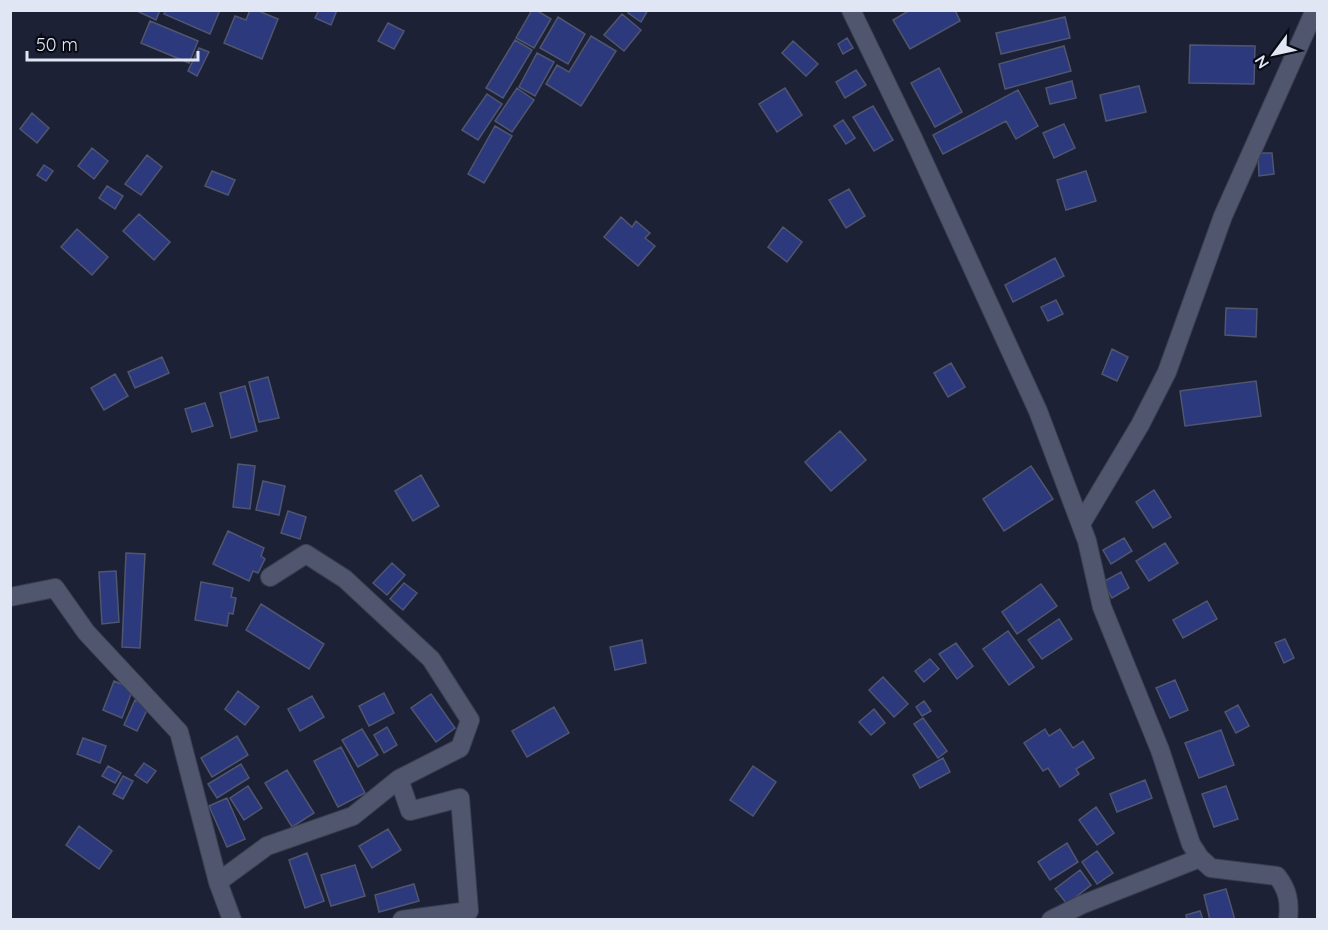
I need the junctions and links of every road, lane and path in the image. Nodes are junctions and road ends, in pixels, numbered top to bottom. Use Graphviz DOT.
graph roads {
  1 [pos="851,10"];
  2 [pos="1316,10"];
  3 [pos="1081,524"];
  4 [pos="270,577"];
  5 [pos="10,597"];
  6 [pos="399,779"];
  7 [pos="1200,858"];
  8 [pos="218,882"];
  9 [pos="232,920"];
  10 [pos="402,920"];
  11 [pos="1051,920"];
  12 [pos="1288,920"];
  1 -- 3 [label="street"];
  2 -- 3 [label="street"];
  3 -- 7 [label="street"];
  4 -- 6 [label="street"];
  5 -- 8 [label="street"];
  6 -- 8 [label="street"];
  6 -- 10 [label="street"];
  7 -- 11 [label="street"];
  7 -- 12 [label="street"];
  8 -- 9 [label="street"];
}
